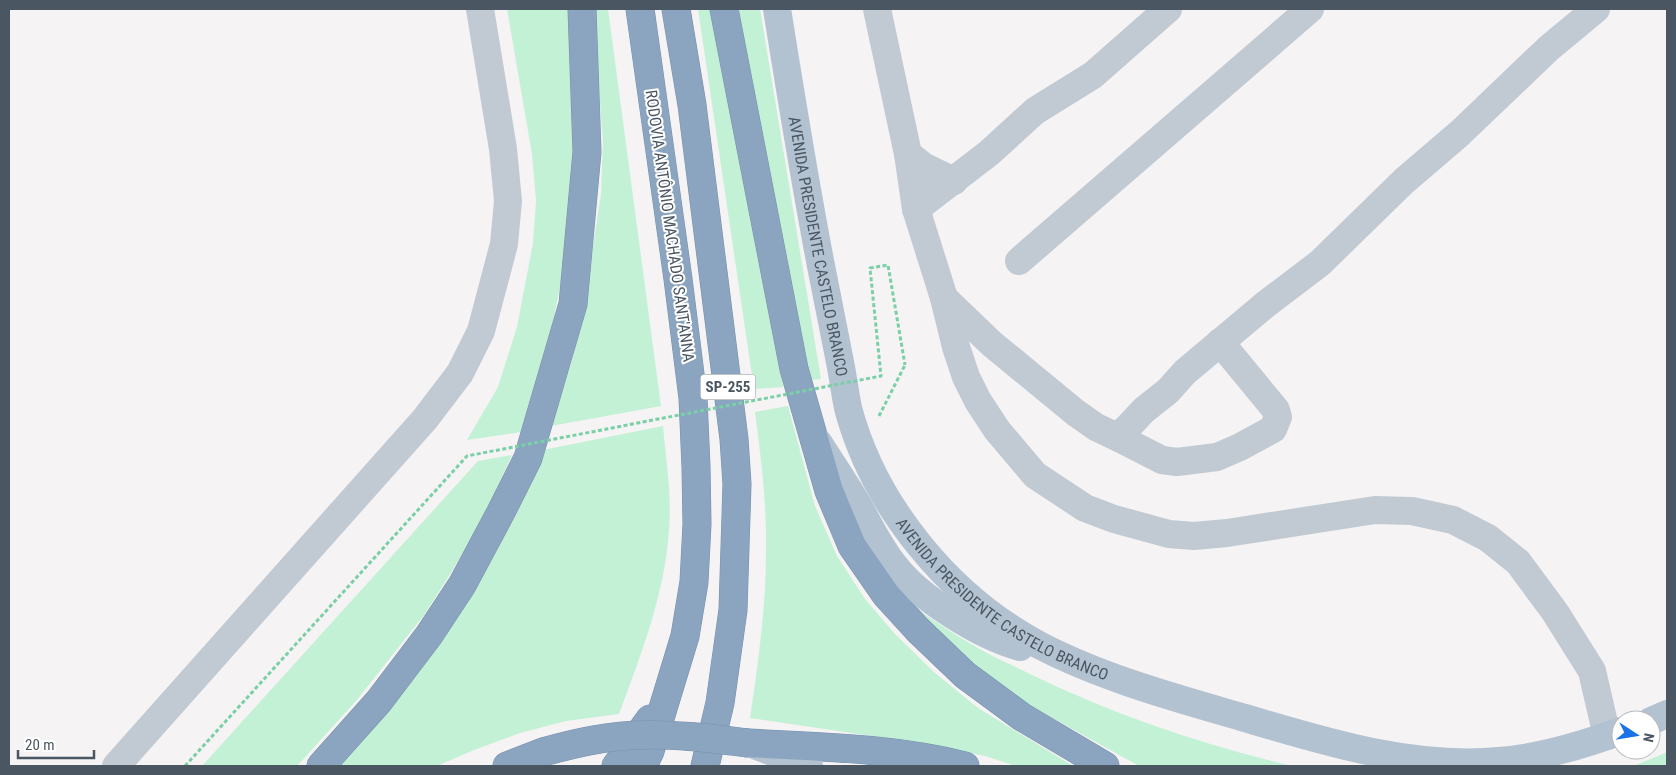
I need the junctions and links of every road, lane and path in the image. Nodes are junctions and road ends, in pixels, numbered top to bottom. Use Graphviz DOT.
graph roads {
  1 [pos="480,9"];
  2 [pos="582,9"];
  3 [pos="640,9"];
  4 [pos="676,9"];
  5 [pos="724,9"];
  6 [pos="777,9"];
  7 [pos="877,9"];
  8 [pos="1168,9"];
  9 [pos="1310,9"];
  10 [pos="1596,9"];
  11 [pos="908,154"];
  12 [pos="954,181"];
  13 [pos="916,210"];
  14 [pos="1019,261"];
  15 [pos="944,298"];
  16 [pos="1220,342"];
  17 [pos="812,432"];
  18 [pos="1117,436"];
  19 [pos="862,450"];
  20 [pos="1083,666"];
  21 [pos="665,698"];
  22 [pos="1611,725"];
  23 [pos="1611,735"];
  24 [pos="748,743"];
  25 [pos="116,766"];
  26 [pos="186,766"];
  27 [pos="321,766"];
  28 [pos="507,766"];
  29 [pos="616,766"];
  30 [pos="643,766"];
  31 [pos="705,766"];
  32 [pos="809,766"];
  33 [pos="965,766"];
  34 [pos="1105,766"];
  1 -- 25 [label="street"];
  2 -- 27 [label="highway"];
  3 -- 21 [label="highway, RODOVIA ANTÔNIO MACHADO SANT'ANNA / SP-255"];
  4 -- 31 [label="highway, SP-255"];
  5 -- 17 [label="highway"];
  6 -- 19 [label="main road, AVENIDA PRESIDENTE CASTELO BRANCO"];
  7 -- 11 [label="street"];
  8 -- 12 [label="street"];
  9 -- 14 [label="street"];
  10 -- 16 [label="street"];
  11 -- 12 [label="street"];
  11 -- 13 [label="street"];
  12 -- 13 [label="street"];
  13 -- 15 [label="street"];
  15 -- 18 [label="street"];
  15 -- 22 [label="street"];
  16 -- 18 [label="street"];
  16 -- 18 [label="street"];
  17 -- 20 [label="main road"];
  17 -- 34 [label="highway"];
  19 -- 20 [label="main road, AVENIDA PRESIDENTE CASTELO BRANCO"];
  19 -- 26 [label="path, bridge"];
  20 -- 23 [label="main road, AVENIDA PRESIDENTE CASTELO BRANCO"];
  21 -- 29 [label="highway"];
  21 -- 30 [label="highway, RODOVIA ANTÔNIO MACHADO SANT'ANNA / SP-255"];
  24 -- 28 [label="highway, bridge"];
  24 -- 32 [label="main road"];
  24 -- 33 [label="highway"];
}
